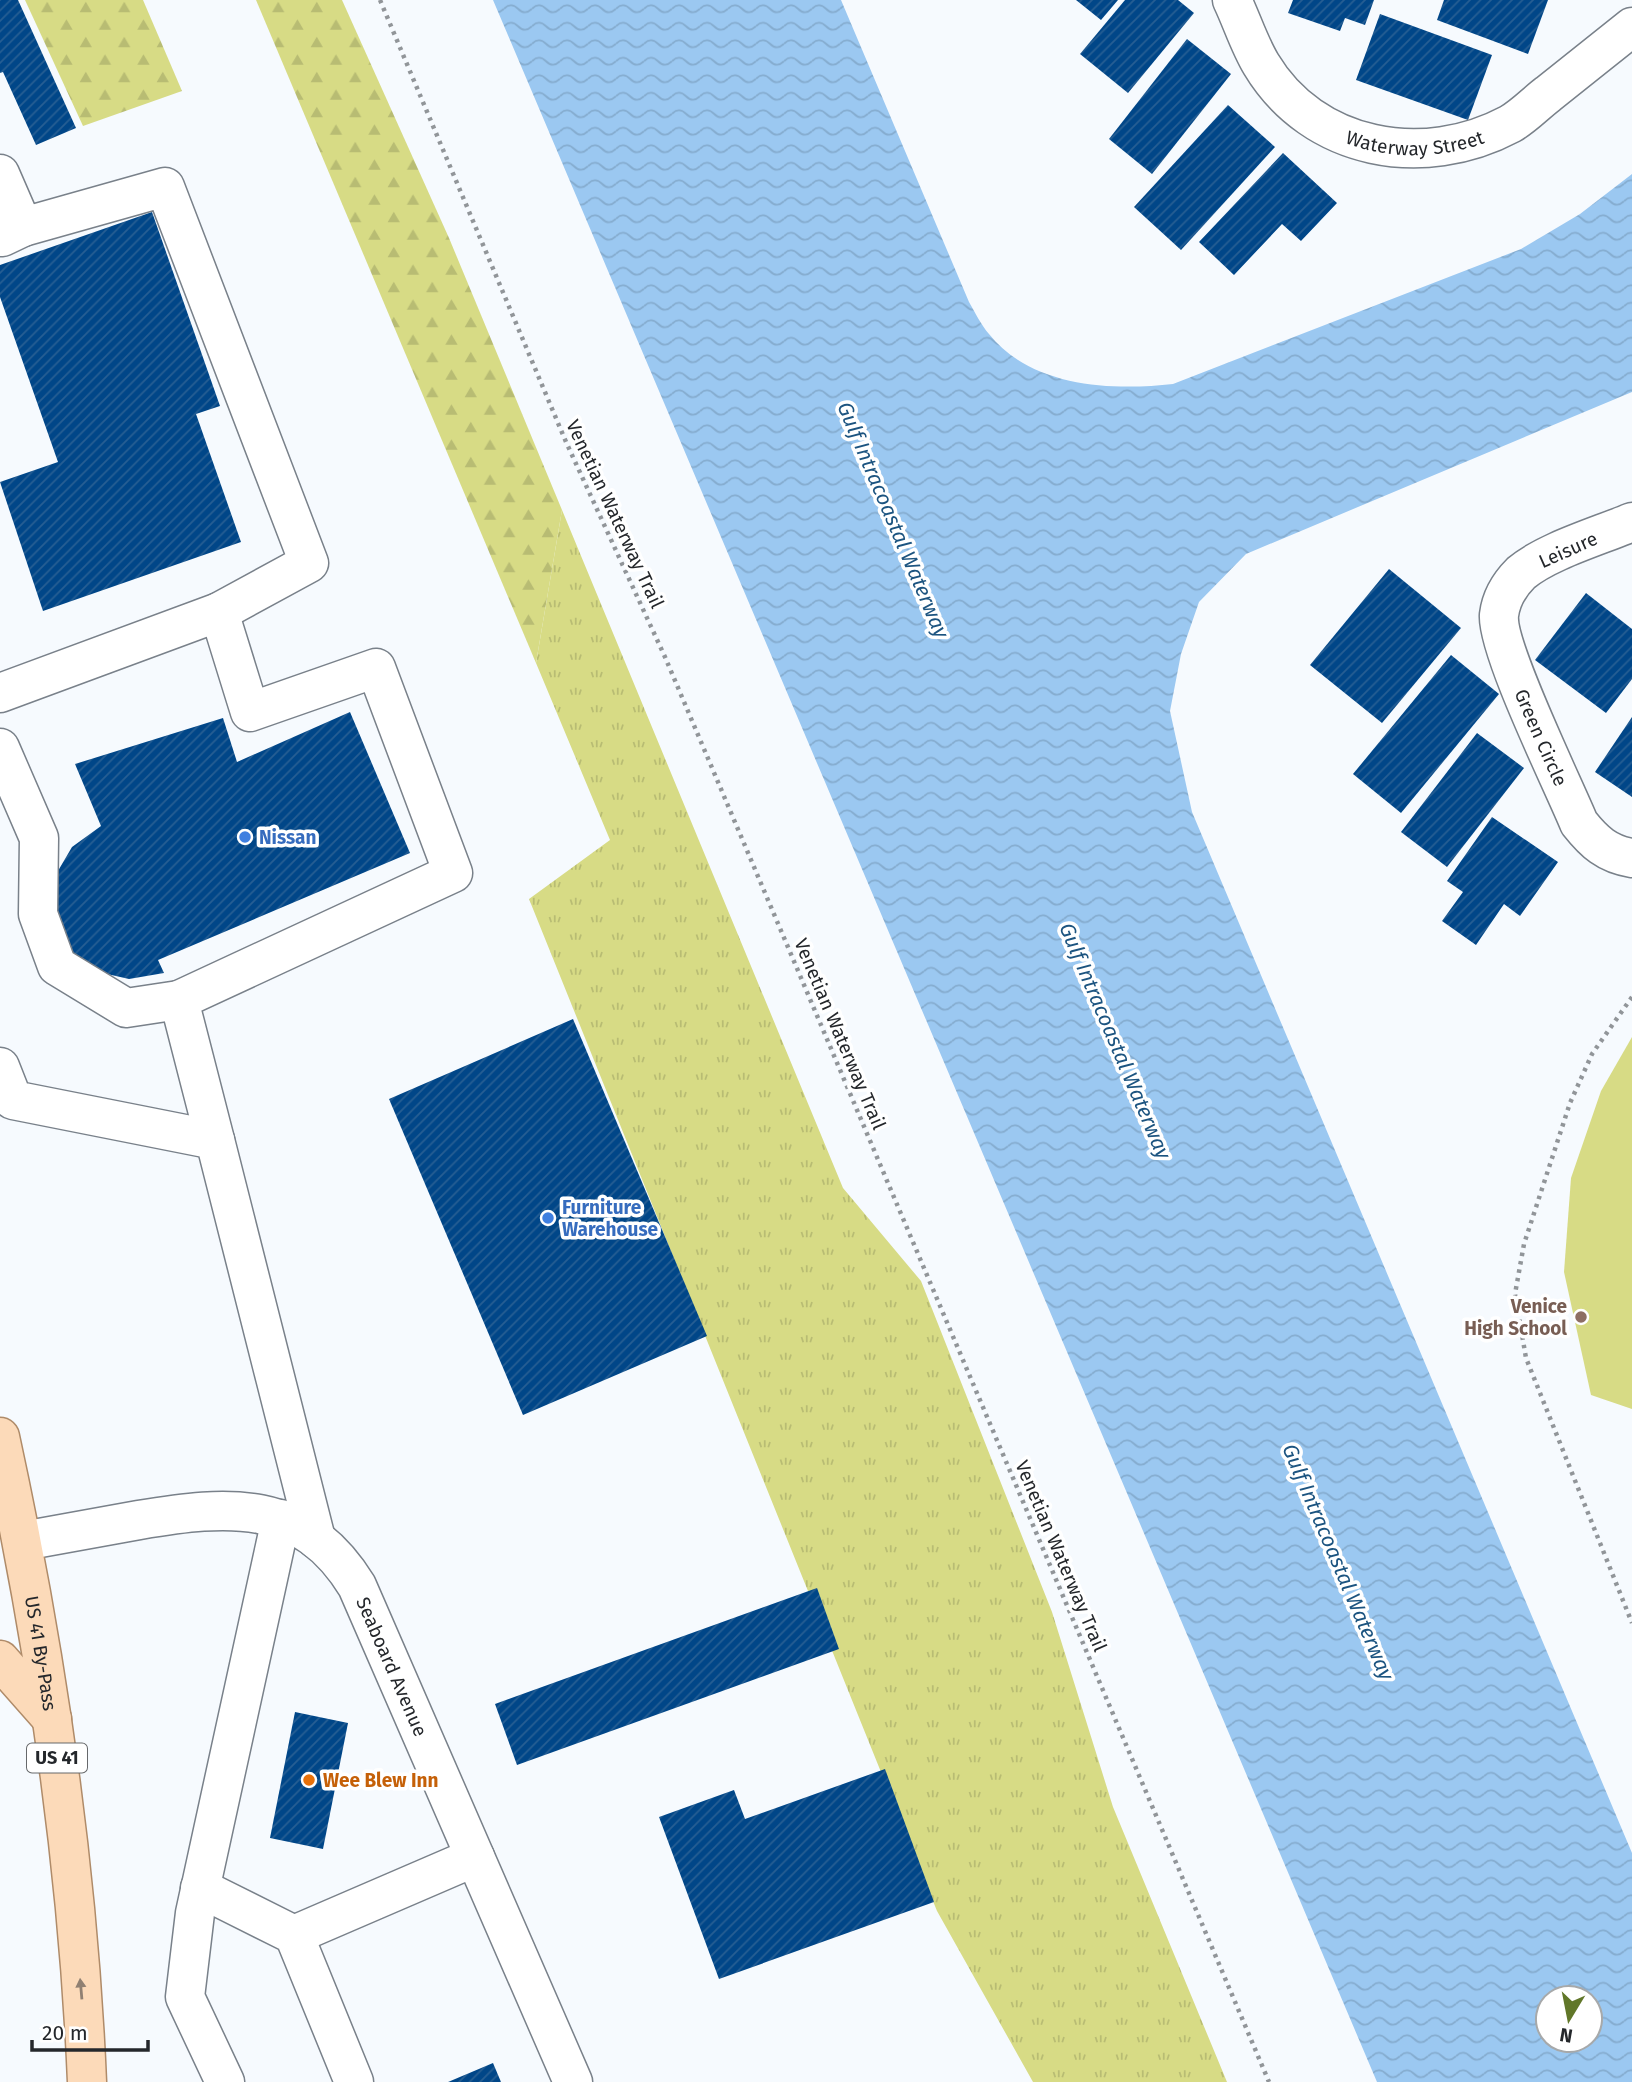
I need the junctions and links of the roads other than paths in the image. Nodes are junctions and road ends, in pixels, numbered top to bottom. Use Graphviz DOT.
graph roads {
  1 [pos="1233,0"];
  2 [pos="1632,27"];
  3 [pos="0,174"];
  4 [pos="12,232"];
  5 [pos="1632,522"];
  6 [pos="1509,586"];
  7 [pos="219,612"];
  8 [pos="0,693"];
  9 [pos="0,748"];
  10 [pos="1632,858"];
  11 [pos="180,1000"];
  12 [pos="0,1067"];
  13 [pos="215,1140"];
  14 [pos="0,1437"];
  15 [pos="281,1519"];
  16 [pos="11,1528"];
  17 [pos="316,1539"];
  18 [pos="0,1660"];
  19 [pos="51,1719"];
  20 [pos="475,1857"];
  21 [pos="200,1888"];
  22 [pos="293,1934"];
  23 [pos="87,2082"];
  24 [pos="225,2082"];
  25 [pos="354,2082"];
  26 [pos="573,2082"];
  1 -- 2 [label="street, Waterway Street"];
  3 -- 4 [label="street"];
  4 -- 7 [label="street"];
  5 -- 6 [label="street, Leisure"];
  6 -- 10 [label="street, Green Circle"];
  7 -- 8 [label="street"];
  7 -- 11 [label="street"];
  9 -- 11 [label="street"];
  11 -- 13 [label="street"];
  12 -- 13 [label="street"];
  13 -- 17 [label="street"];
  14 -- 16 [label="main road, US 41 By-Pass / US 41"];
  15 -- 16 [label="street, Seaboard Avenue"];
  15 -- 17 [label="street, Seaboard Avenue"];
  15 -- 21 [label="street"];
  16 -- 19 [label="main road, US 41 By-Pass / US 41"];
  17 -- 20 [label="street, Seaboard Avenue"];
  18 -- 19 [label="main road"];
  23 -- 19 [label="main road, US 41 By-Pass / US 41, one-way"];
  20 -- 22 [label="street"];
  20 -- 26 [label="street, Seaboard Avenue"];
  21 -- 22 [label="street"];
  21 -- 24 [label="street"];
  22 -- 25 [label="street"];
}
